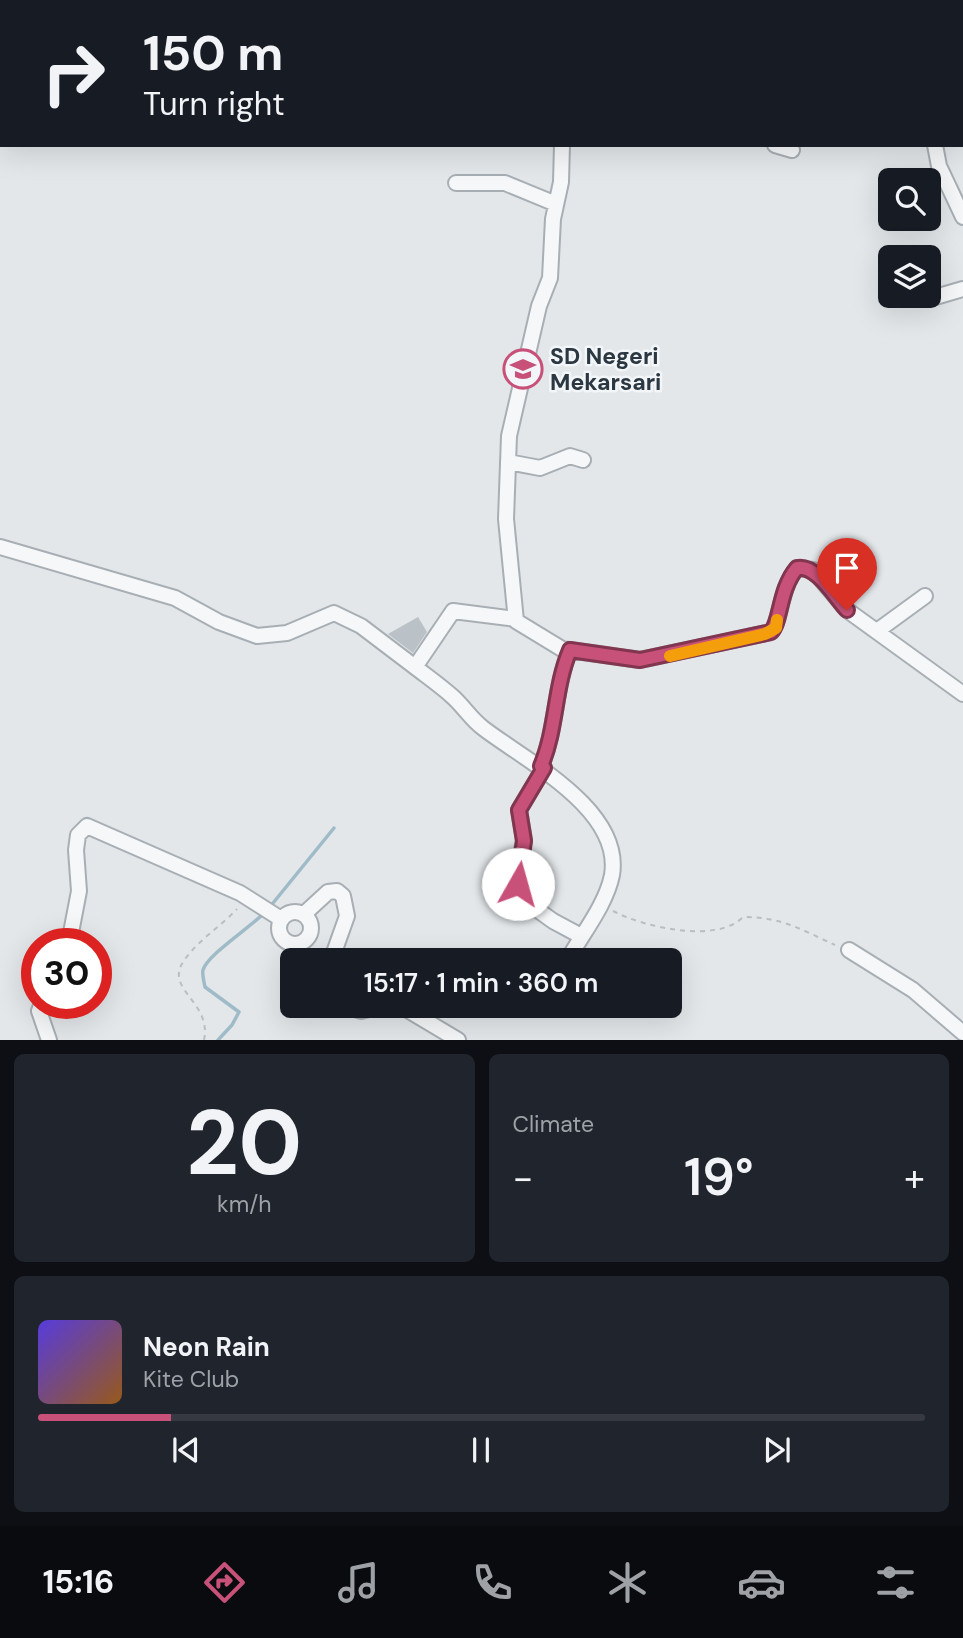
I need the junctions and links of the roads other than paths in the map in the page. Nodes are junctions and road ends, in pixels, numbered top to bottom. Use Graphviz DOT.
graph roads {
  1 [pos="562,147"];
  2 [pos="782,147"];
  3 [pos="935,147"];
  4 [pos="792,150"];
  5 [pos="456,183"];
  6 [pos="556,204"];
  7 [pos="963,216"];
  8 [pos="963,289"];
  9 [pos="941,295"];
  10 [pos="583,460"];
  11 [pos="508,462"];
  12 [pos="0,547"];
  13 [pos="925,596"];
  14 [pos="516,619"];
  15 [pos="877,631"];
  16 [pos="570,650"];
  17 [pos="415,667"];
  18 [pos="963,694"];
  19 [pos="543,767"];
  20 [pos="304,914"];
  21 [pos="278,917"];
  22 [pos="72,928"];
  23 [pos="581,936"];
  24 [pos="335,948"];
  25 [pos="574,948"];
  26 [pos="849,950"];
  27 [pos="421,1018"];
  28 [pos="41,1019"];
  29 [pos="963,1032"];
  30 [pos="49,1040"];
  31 [pos="458,1040"];
  1 -- 6 [label="street"];
  2 -- 4 [label="street"];
  3 -- 7 [label="street"];
  5 -- 6 [label="street"];
  6 -- 11 [label="street"];
  8 -- 9 [label="street"];
  10 -- 11 [label="street"];
  11 -- 14 [label="street"];
  12 -- 17 [label="street"];
  13 -- 15 [label="street"];
  14 -- 16 [label="street"];
  14 -- 17 [label="street"];
  15 -- 16 [label="street"];
  15 -- 18 [label="street"];
  16 -- 19 [label="street"];
  17 -- 19 [label="street"];
  19 -- 23 [label="street"];
  19 -- 23 [label="street"];
  20 -- 21 [label="street"];
  20 -- 21 [label="street"];
  20 -- 24 [label="street"];
  21 -- 22 [label="street"];
  23 -- 25 [label="street"];
  26 -- 29 [label="street"];
  27 -- 31 [label="street"];
  28 -- 30 [label="street"];
}
